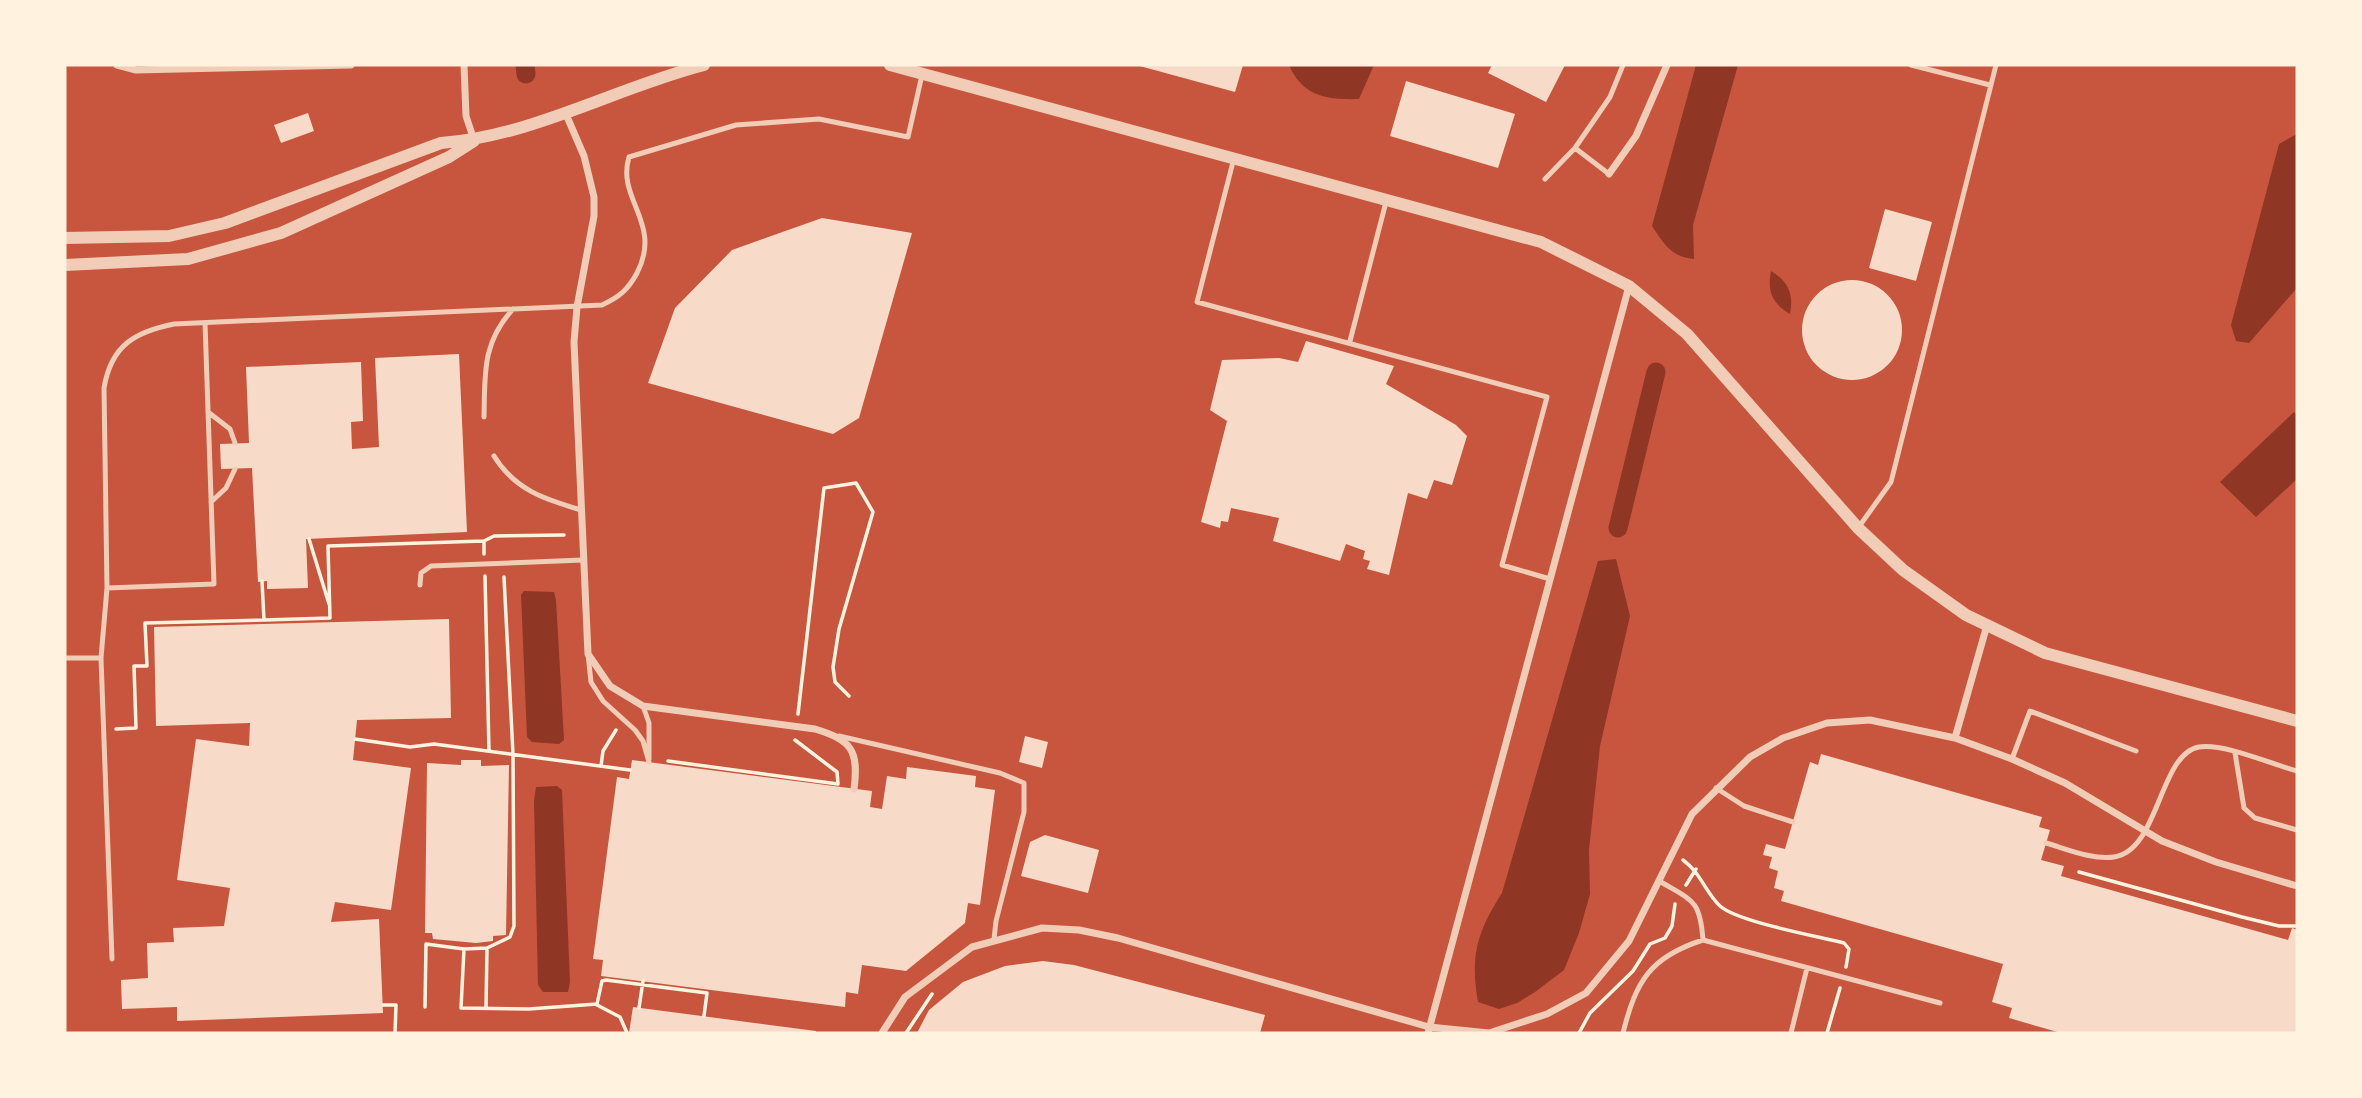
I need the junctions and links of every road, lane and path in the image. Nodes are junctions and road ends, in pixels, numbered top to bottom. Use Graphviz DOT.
graph roads {
  1 [pos="117,65"];
  2 [pos="351,65"];
  3 [pos="464,65"];
  4 [pos="704,65"];
  5 [pos="890,65"];
  6 [pos="1623,65"];
  7 [pos="1667,65"];
  8 [pos="1911,65"];
  9 [pos="1996,65"];
  10 [pos="924,67"];
  11 [pos="1990,85"];
  12 [pos="565,112"];
  13 [pos="474,140"];
  14 [pos="1575,148"];
  15 [pos="1234,157"];
  16 [pos="1609,174"];
  17 [pos="1545,179"];
  18 [pos="1387,199"];
  19 [pos="65,238"];
  20 [pos="65,265"];
  21 [pos="1629,286"];
  22 [pos="577,307"];
  23 [pos="513,309"];
  24 [pos="205,323"];
  25 [pos="1350,341"];
  26 [pos="208,412"];
  27 [pos="484,416"];
  28 [pos="235,443"];
  29 [pos="494,456"];
  30 [pos="235,469"];
  31 [pos="211,502"];
  32 [pos="581,510"];
  33 [pos="1858,528"];
  34 [pos="564,535"];
  35 [pos="309,539"];
  36 [pos="484,541"];
  37 [pos="484,556"];
  38 [pos="583,560"];
  39 [pos="485,576"];
  40 [pos="504,577"];
  41 [pos="1550,579"];
  42 [pos="262,581"];
  43 [pos="420,584"];
  44 [pos="107,588"];
  45 [pos="264,620"];
  46 [pos="334,622"];
  47 [pos="1987,625"];
  48 [pos="588,654"];
  49 [pos="65,658"];
  50 [pos="101,658"];
  51 [pos="849,696"];
  52 [pos="643,706"];
  53 [pos="798,717"];
  54 [pos="2297,721"];
  55 [pos="621,724"];
  56 [pos="116,729"];
  57 [pos="795,736"];
  58 [pos="839,736"];
  59 [pos="1955,738"];
  60 [pos="355,739"];
  61 [pos="489,751"];
  62 [pos="2136,751"];
  63 [pos="2235,753"];
  64 [pos="513,754"];
  65 [pos="2012,759"];
  66 [pos="668,761"];
  67 [pos="601,766"];
  68 [pos="630,769"];
  69 [pos="2297,771"];
  70 [pos="1716,788"];
  71 [pos="854,789"];
  72 [pos="1793,822"];
  73 [pos="2144,830"];
  74 [pos="2297,830"];
  75 [pos="2046,843"];
  76 [pos="1689,848"];
  77 [pos="1696,869"];
  78 [pos="2079,872"];
  79 [pos="1661,882"];
  80 [pos="2297,886"];
  81 [pos="1681,894"];
  82 [pos="2297,926"];
  83 [pos="995,939"];
  84 [pos="1703,940"];
  85 [pos="486,948"];
  86 [pos="464,949"];
  87 [pos="112,959"];
  88 [pos="1807,968"];
  89 [pos="1844,976"];
  90 [pos="643,983"];
  91 [pos="935,989"];
  92 [pos="1940,1003"];
  93 [pos="597,1004"];
  94 [pos="383,1005"];
  95 [pos="425,1007"];
  96 [pos="639,1007"];
  97 [pos="486,1009"];
  98 [pos="704,1016"];
  99 [pos="1429,1030"];
  100 [pos="395,1033"];
  101 [pos="627,1033"];
  102 [pos="882,1033"];
  103 [pos="906,1033"];
  104 [pos="1578,1033"];
  105 [pos="1623,1033"];
  106 [pos="1791,1033"];
  107 [pos="1827,1033"];
  1 -- 2 [label="street"];
  3 -- 13 [label="street"];
  4 -- 12 [label="street"];
  5 -- 10 [label="street"];
  6 -- 14 [label="lane"];
  7 -- 16 [label="street"];
  8 -- 11 [label="lane"];
  9 -- 11 [label="lane"];
  10 -- 15 [label="street"];
  10 -- 22 [label="lane"];
  11 -- 33 [label="lane"];
  12 -- 13 [label="street"];
  12 -- 22 [label="street"];
  13 -- 19 [label="street"];
  13 -- 20 [label="street"];
  14 -- 16 [label="lane"];
  14 -- 17 [label="lane"];
  15 -- 18 [label="street"];
  15 -- 25 [label="lane"];
  18 -- 21 [label="street"];
  18 -- 25 [label="lane"];
  21 -- 33 [label="street"];
  21 -- 41 [label="street"];
  22 -- 23 [label="lane"];
  22 -- 32 [label="street"];
  23 -- 24 [label="lane"];
  23 -- 27 [label="lane"];
  24 -- 26 [label="lane"];
  24 -- 44 [label="lane"];
  25 -- 41 [label="lane"];
  26 -- 28 [label="lane"];
  26 -- 31 [label="lane"];
  29 -- 32 [label="lane"];
  30 -- 31 [label="lane"];
  31 -- 44 [label="lane"];
  32 -- 38 [label="street"];
  33 -- 47 [label="street"];
  34 -- 36 [label="path"];
  35 -- 46 [label="path"];
  36 -- 37 [label="path"];
  36 -- 45 [label="path"];
  38 -- 43 [label="lane"];
  38 -- 48 [label="street"];
  39 -- 61 [label="path"];
  40 -- 64 [label="path"];
  41 -- 99 [label="street"];
  42 -- 45 [label="path"];
  44 -- 50 [label="lane"];
  45 -- 56 [label="path"];
  47 -- 54 [label="street"];
  47 -- 59 [label="street"];
  48 -- 52 [label="street"];
  48 -- 52 [label="lane"];
  49 -- 50 [label="lane"];
  50 -- 87 [label="lane"];
  51 -- 53 [label="path"];
  52 -- 58 [label="street"];
  55 -- 67 [label="path"];
  57 -- 66 [label="path"];
  58 -- 71 [label="street"];
  58 -- 83 [label="lane"];
  59 -- 65 [label="street"];
  59 -- 70 [label="street"];
  60 -- 61 [label="path"];
  61 -- 64 [label="path"];
  62 -- 65 [label="lane"];
  63 -- 69 [label="lane"];
  63 -- 73 [label="lane"];
  63 -- 74 [label="lane"];
  64 -- 67 [label="path"];
  64 -- 85 [label="path"];
  65 -- 73 [label="street"];
  67 -- 68 [label="path"];
  70 -- 72 [label="lane"];
  70 -- 79 [label="street"];
  73 -- 75 [label="lane"];
  73 -- 80 [label="street"];
  76 -- 77 [label="path"];
  77 -- 81 [label="path"];
  77 -- 89 [label="path"];
  78 -- 82 [label="path"];
  79 -- 81 [label="lane"];
  79 -- 99 [label="street"];
  81 -- 84 [label="lane"];
  81 -- 104 [label="path"];
  83 -- 99 [label="street"];
  83 -- 102 [label="street"];
  84 -- 88 [label="lane"];
  84 -- 105 [label="lane"];
  85 -- 86 [label="path"];
  85 -- 97 [label="path"];
  86 -- 95 [label="path"];
  86 -- 97 [label="path"];
  88 -- 89 [label="lane"];
  88 -- 106 [label="lane"];
  89 -- 92 [label="lane"];
  89 -- 107 [label="path"];
  90 -- 93 [label="path"];
  90 -- 96 [label="path"];
  90 -- 98 [label="path"];
  91 -- 103 [label="path"];
  93 -- 97 [label="path"];
  93 -- 101 [label="path"];
  94 -- 100 [label="path"];
}
